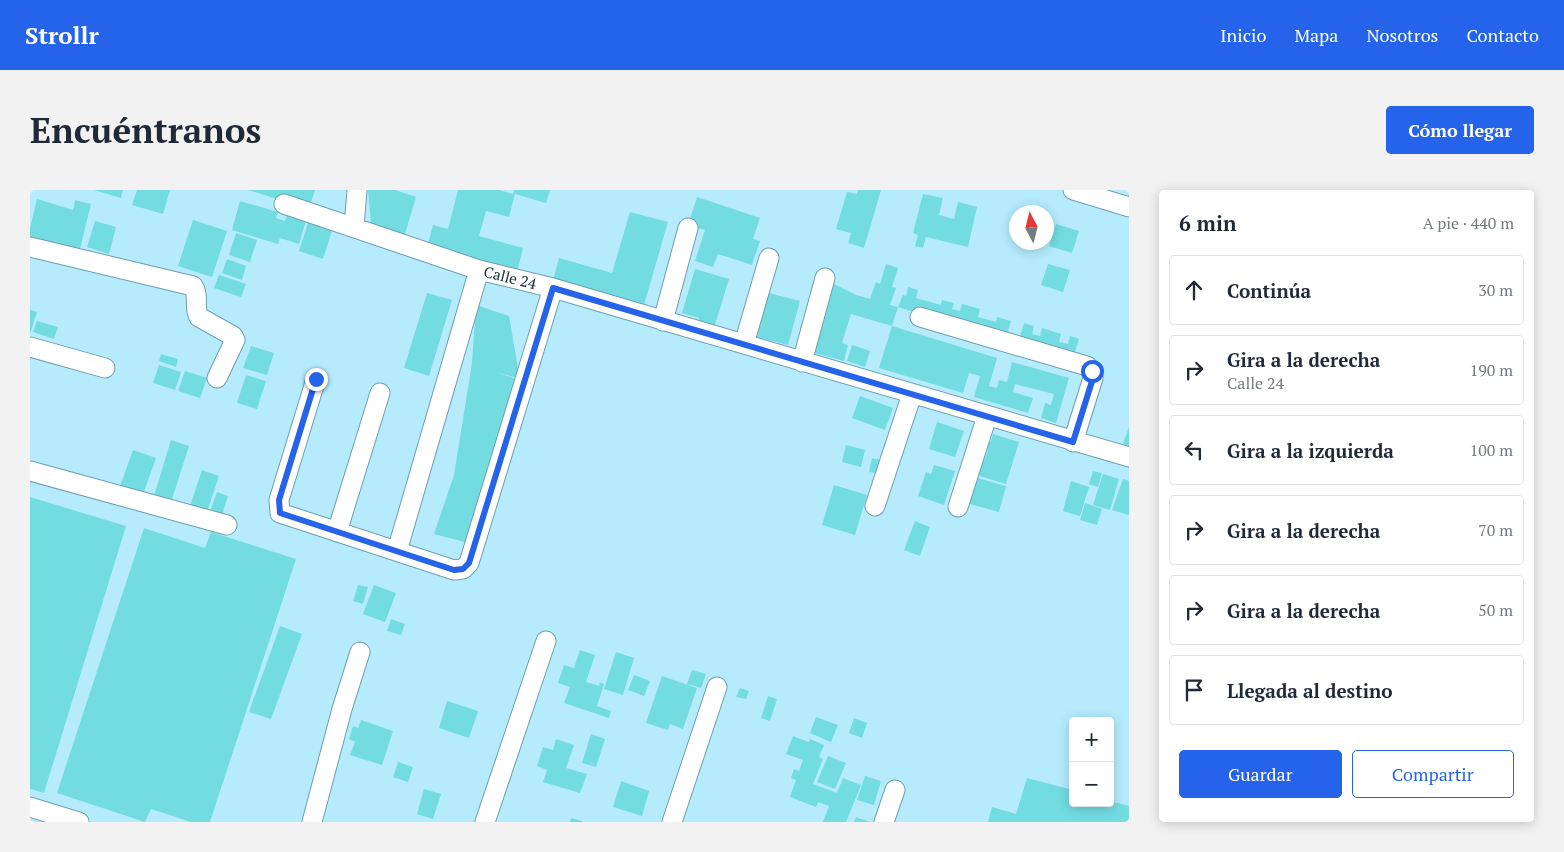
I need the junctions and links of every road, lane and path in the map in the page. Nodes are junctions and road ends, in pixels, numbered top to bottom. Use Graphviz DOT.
graph roads {
  1 [pos="357,190"];
  2 [pos="1073,190"];
  3 [pos="284,204"];
  4 [pos="1129,207"];
  5 [pos="354,227"];
  6 [pos="688,228"];
  7 [pos="30,247"];
  8 [pos="769,258"];
  9 [pos="479,270"];
  10 [pos="825,278"];
  11 [pos="553,288"];
  12 [pos="920,317"];
  13 [pos="664,321"];
  14 [pos="744,344"];
  15 [pos="30,347"];
  16 [pos="802,362"];
  17 [pos="104,368"];
  18 [pos="217,378"];
  19 [pos="316,379"];
  20 [pos="380,392"];
  21 [pos="912,394"];
  22 [pos="987,416"];
  23 [pos="1073,442"];
  24 [pos="1129,457"];
  25 [pos="30,471"];
  26 [pos="875,506"];
  27 [pos="958,507"];
  28 [pos="228,525"];
  29 [pos="338,532"];
  30 [pos="397,551"];
  31 [pos="546,641"];
  32 [pos="360,652"];
  33 [pos="717,687"];
  34 [pos="895,790"];
  35 [pos="30,807"];
  36 [pos="78,822"];
  37 [pos="312,822"];
  38 [pos="485,822"];
  39 [pos="672,822"];
  40 [pos="884,822"];
  1 -- 5 [label="street"];
  2 -- 4 [label="street"];
  3 -- 5 [label="street, Calle 24"];
  5 -- 9 [label="street, Calle 24"];
  6 -- 13 [label="street"];
  7 -- 18 [label="street"];
  8 -- 14 [label="street"];
  9 -- 11 [label="street, Calle 24"];
  9 -- 30 [label="street"];
  10 -- 16 [label="street"];
  11 -- 13 [label="street, Calle 24"];
  11 -- 30 [label="street"];
  12 -- 23 [label="street"];
  13 -- 14 [label="street, Calle 24"];
  14 -- 16 [label="street, Calle 24"];
  15 -- 17 [label="street"];
  16 -- 21 [label="street, Calle 24"];
  19 -- 29 [label="street"];
  20 -- 29 [label="street"];
  21 -- 22 [label="street, Calle 24"];
  21 -- 26 [label="street"];
  22 -- 23 [label="street, Calle 24"];
  22 -- 27 [label="street"];
  23 -- 24 [label="street, Calle 24"];
  25 -- 28 [label="street"];
  29 -- 30 [label="street"];
  31 -- 38 [label="street"];
  32 -- 37 [label="street"];
  33 -- 39 [label="street"];
  34 -- 40 [label="street"];
  35 -- 36 [label="street"];
}
